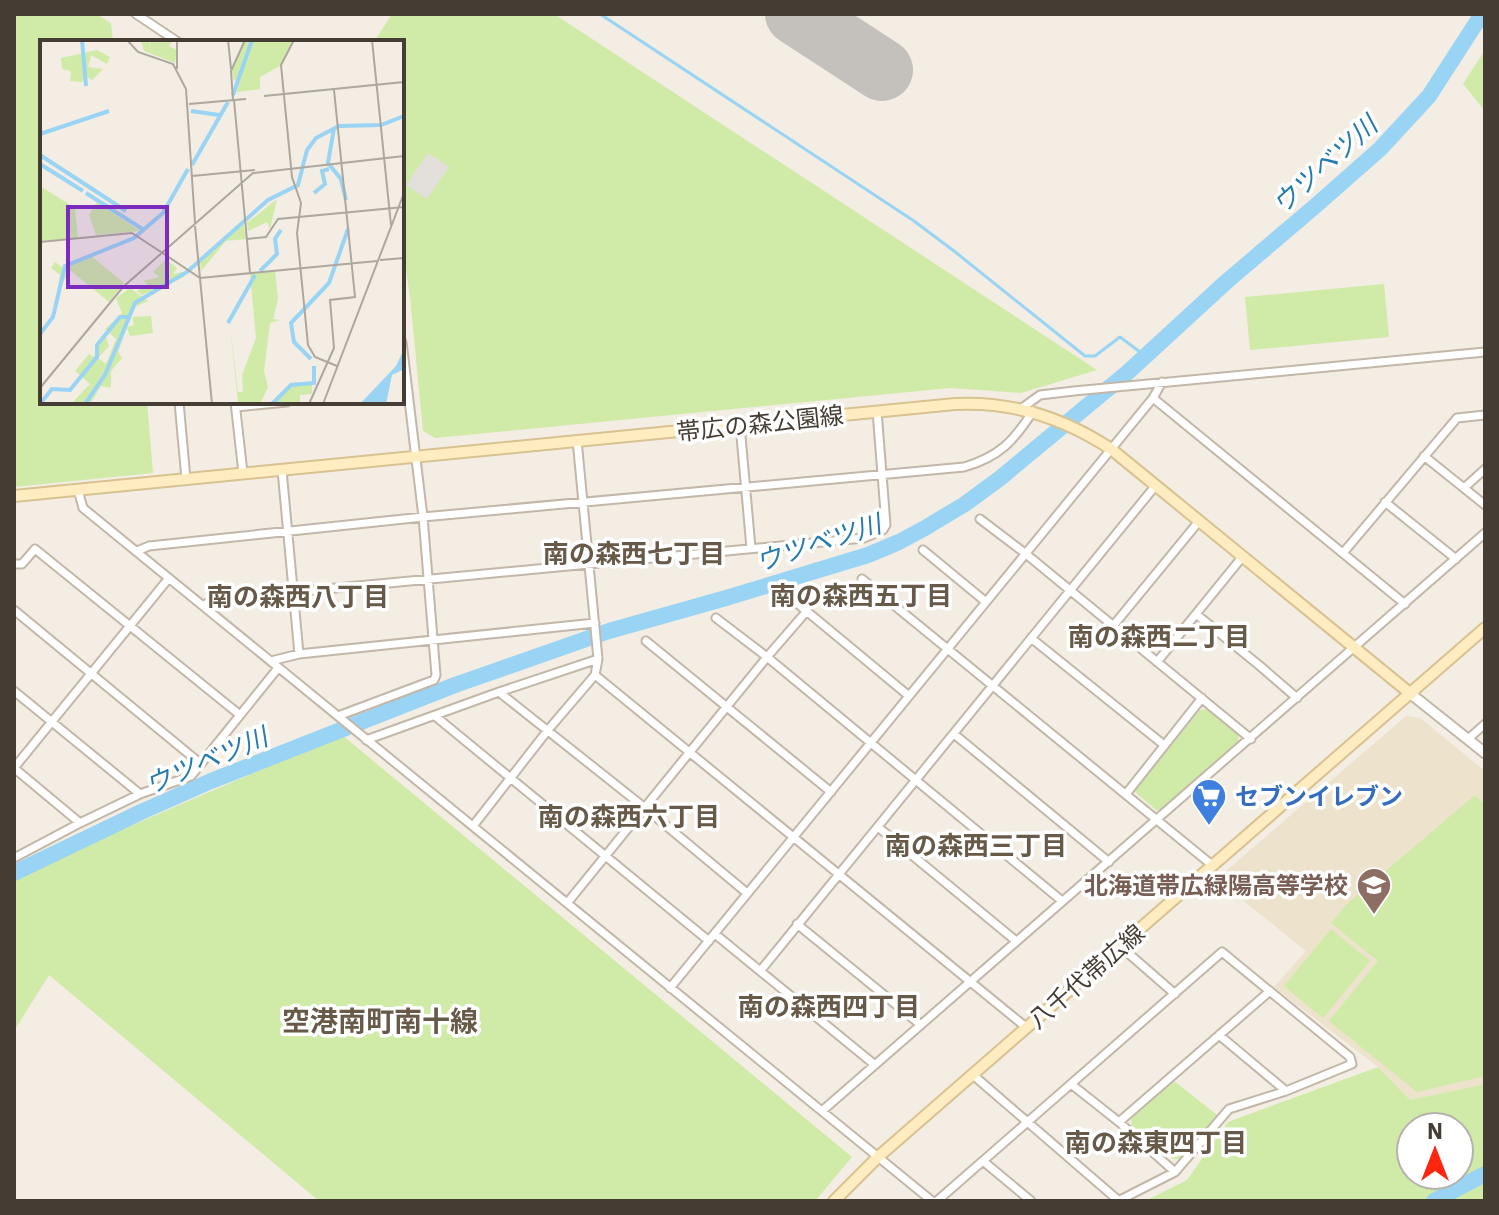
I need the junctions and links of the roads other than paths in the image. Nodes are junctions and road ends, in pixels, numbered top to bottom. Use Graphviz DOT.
graph roads {
  1 [pos="136,14"];
  2 [pos="175,40"];
  3 [pos="1485,352"];
  4 [pos="1162,382"];
  5 [pos="405,390"];
  6 [pos="1153,398"];
  7 [pos="179,404"];
  8 [pos="236,404"];
  9 [pos="1028,410"];
  10 [pos="877,411"];
  11 [pos="1485,415"];
  12 [pos="740,425"];
  13 [pos="577,440"];
  14 [pos="1111,449"];
  15 [pos="1424,456"];
  16 [pos="416,457"];
  17 [pos="1485,469"];
  18 [pos="282,470"];
  19 [pos="243,473"];
  20 [pos="882,474"];
  21 [pos="186,479"];
  22 [pos="1156,485"];
  23 [pos="746,487"];
  24 [pos="1464,488"];
  25 [pos="78,490"];
  26 [pos="14,496"];
  27 [pos="1385,502"];
  28 [pos="585,503"];
  29 [pos="1485,505"];
  30 [pos="423,517"];
  31 [pos="980,519"];
  32 [pos="1200,520"];
  33 [pos="288,533"];
  34 [pos="1485,533"];
  35 [pos="751,548"];
  36 [pos="923,550"];
  37 [pos="137,551"];
  38 [pos="1343,553"];
  39 [pos="1026,554"];
  40 [pos="1243,556"];
  41 [pos="1456,559"];
  42 [pos="14,564"];
  43 [pos="590,564"];
  44 [pos="169,578"];
  45 [pos="429,579"];
  46 [pos="862,579"];
  47 [pos="1069,590"];
  48 [pos="294,592"];
  49 [pos="792,599"];
  50 [pos="986,602"];
  51 [pos="1405,604"];
  52 [pos="204,605"];
  53 [pos="14,610"];
  54 [pos="806,612"];
  55 [pos="1196,614"];
  56 [pos="716,618"];
  57 [pos="1113,626"];
  58 [pos="130,627"];
  59 [pos="595,627"];
  60 [pos="1485,628"];
  61 [pos="1031,638"];
  62 [pos="433,640"];
  63 [pos="646,641"];
  64 [pos="1355,647"];
  65 [pos="948,648"];
  66 [pos="299,654"];
  67 [pos="598,654"];
  68 [pos="767,657"];
  69 [pos="271,661"];
  70 [pos="1157,662"];
  71 [pos="278,668"];
  72 [pos="90,674"];
  73 [pos="595,675"];
  74 [pos="992,686"];
  75 [pos="14,691"];
  76 [pos="499,692"];
  77 [pos="1411,694"];
  78 [pos="909,696"];
  79 [pos="1202,698"];
  80 [pos="1297,698"];
  81 [pos="728,706"];
  82 [pos="240,715"];
  83 [pos="435,716"];
  84 [pos="340,718"];
  85 [pos="52,721"];
  86 [pos="1485,724"];
  87 [pos="548,730"];
  88 [pos="954,734"];
  89 [pos="1251,739"];
  90 [pos="1468,739"];
  91 [pos="366,740"];
  92 [pos="870,743"];
  93 [pos="1164,745"];
  94 [pos="1485,753"];
  95 [pos="690,754"];
  96 [pos="201,764"];
  97 [pos="14,768"];
  98 [pos="511,778"];
  99 [pos="915,780"];
  100 [pos="831,792"];
  101 [pos="140,794"];
  102 [pos="1126,794"];
  103 [pos="645,808"];
  104 [pos="1158,820"];
  105 [pos="80,823"];
  106 [pos="473,826"];
  107 [pos="878,827"];
  108 [pos="793,838"];
  109 [pos="605,857"];
  110 [pos="14,858"];
  111 [pos="1109,862"];
  112 [pos="1212,865"];
  113 [pos="838,875"];
  114 [pos="747,893"];
  115 [pos="1062,901"];
  116 [pos="568,902"];
  117 [pos="797,924"];
  118 [pos="715,934"];
  119 [pos="709,941"];
  120 [pos="1016,941"];
  121 [pos="1120,946"];
  122 [pos="761,970"];
  123 [pos="971,983"];
  124 [pos="670,988"];
  125 [pos="1270,991"];
  126 [pos="1175,994"];
  127 [pos="921,1025"];
  128 [pos="1027,1028"];
  129 [pos="1219,1035"];
  130 [pos="875,1065"];
  131 [pos="973,1075"];
  132 [pos="1071,1084"];
  133 [pos="1286,1091"];
  134 [pos="822,1111"];
  135 [pos="1119,1122"];
  136 [pos="1028,1123"];
  137 [pos="878,1157"];
  138 [pos="983,1161"];
  139 [pos="1175,1172"];
  140 [pos="834,1201"];
  141 [pos="935,1201"];
  142 [pos="1031,1201"];
  143 [pos="1118,1201"];
  1 -- 2 [label="street"];
  3 -- 4 [label="street"];
  4 -- 6 [label="street"];
  4 -- 9 [label="street"];
  5 -- 16 [label="street"];
  6 -- 14 [label="street"];
  6 -- 38 [label="street"];
  7 -- 21 [label="street"];
  8 -- 19 [label="street"];
  9 -- 10 [label="main road, 帯広の森公園線"];
  9 -- 14 [label="main road, 帯広の森公園線"];
  9 -- 20 [label="street"];
  10 -- 12 [label="main road, 帯広の森公園線"];
  10 -- 20 [label="street"];
  11 -- 15 [label="street"];
  12 -- 13 [label="main road, 帯広の森公園線"];
  12 -- 23 [label="street"];
  13 -- 16 [label="main road, 帯広の森公園線"];
  13 -- 28 [label="street"];
  14 -- 22 [label="main road, 帯広の森公園線"];
  14 -- 39 [label="street"];
  15 -- 24 [label="street"];
  15 -- 27 [label="street"];
  16 -- 18 [label="main road, 帯広の森公園線"];
  16 -- 30 [label="street"];
  17 -- 24 [label="street"];
  18 -- 19 [label="main road, 帯広の森公園線"];
  18 -- 33 [label="street"];
  19 -- 21 [label="main road, 帯広の森公園線"];
  20 -- 23 [label="street"];
  20 -- 35 [label="street"];
  21 -- 25 [label="main road, 帯広の森公園線"];
  22 -- 32 [label="main road, 帯広の森公園線"];
  22 -- 47 [label="street"];
  23 -- 28 [label="street"];
  23 -- 35 [label="street"];
  24 -- 29 [label="street"];
  25 -- 26 [label="main road, 帯広の森公園線"];
  25 -- 37 [label="street"];
  27 -- 38 [label="street"];
  27 -- 41 [label="street"];
  28 -- 30 [label="street"];
  28 -- 43 [label="street"];
  30 -- 33 [label="street"];
  30 -- 45 [label="street"];
  31 -- 39 [label="street"];
  32 -- 40 [label="main road, 帯広の森公園線"];
  32 -- 57 [label="street"];
  33 -- 37 [label="street"];
  33 -- 48 [label="street"];
  34 -- 41 [label="street"];
  35 -- 43 [label="street"];
  36 -- 50 [label="street"];
  37 -- 44 [label="street"];
  38 -- 51 [label="street"];
  39 -- 47 [label="street"];
  39 -- 50 [label="street"];
  40 -- 55 [label="street"];
  40 -- 64 [label="main road, 帯広の森公園線"];
  41 -- 51 [label="street"];
  42 -- 58 [label="street"];
  43 -- 45 [label="street"];
  43 -- 59 [label="street"];
  44 -- 52 [label="street"];
  44 -- 58 [label="street"];
  45 -- 48 [label="street"];
  45 -- 62 [label="street"];
  46 -- 65 [label="street"];
  47 -- 57 [label="street"];
  47 -- 61 [label="street"];
  48 -- 52 [label="street"];
  48 -- 66 [label="street"];
  49 -- 54 [label="street"];
  50 -- 65 [label="street"];
  51 -- 64 [label="street"];
  52 -- 69 [label="street"];
  53 -- 72 [label="street"];
  54 -- 68 [label="street"];
  54 -- 78 [label="street"];
  55 -- 70 [label="street"];
  55 -- 80 [label="street"];
  56 -- 68 [label="street"];
  57 -- 70 [label="street"];
  58 -- 72 [label="street"];
  58 -- 82 [label="street"];
  59 -- 62 [label="street"];
  59 -- 67 [label="street"];
  60 -- 77 [label="main road, 八千代帯広線"];
  61 -- 74 [label="street"];
  61 -- 93 [label="street"];
  62 -- 66 [label="street"];
  62 -- 84 [label="street"];
  63 -- 81 [label="street"];
  64 -- 77 [label="main road, 帯広の森公園線"];
  64 -- 80 [label="street"];
  65 -- 74 [label="street"];
  65 -- 78 [label="street"];
  66 -- 69 [label="street"];
  67 -- 73 [label="street"];
  67 -- 76 [label="street"];
  68 -- 81 [label="street"];
  68 -- 92 [label="street"];
  69 -- 71 [label="street"];
  70 -- 79 [label="street"];
  71 -- 82 [label="street"];
  71 -- 84 [label="street"];
  72 -- 85 [label="street"];
  72 -- 96 [label="street"];
  73 -- 87 [label="street"];
  73 -- 95 [label="street"];
  74 -- 88 [label="street"];
  74 -- 102 [label="street"];
  75 -- 85 [label="street"];
  76 -- 83 [label="street"];
  76 -- 87 [label="street"];
  77 -- 90 [label="street"];
  77 -- 112 [label="main road, 八千代帯広線"];
  78 -- 92 [label="street"];
  79 -- 89 [label="street"];
  79 -- 93 [label="street"];
  80 -- 89 [label="street"];
  81 -- 95 [label="street"];
  81 -- 100 [label="street"];
  82 -- 96 [label="street"];
  83 -- 91 [label="street"];
  83 -- 98 [label="street"];
  84 -- 91 [label="street"];
  85 -- 97 [label="street"];
  85 -- 101 [label="street"];
  86 -- 90 [label="street"];
  87 -- 98 [label="street"];
  87 -- 103 [label="street"];
  88 -- 99 [label="street"];
  88 -- 111 [label="street"];
  89 -- 104 [label="street"];
  90 -- 94 [label="street"];
  91 -- 106 [label="street"];
  92 -- 99 [label="street"];
  92 -- 100 [label="street"];
  93 -- 102 [label="street"];
  95 -- 103 [label="street"];
  95 -- 108 [label="street"];
  96 -- 101 [label="street"];
  97 -- 105 [label="street"];
  98 -- 106 [label="street"];
  98 -- 109 [label="street"];
  99 -- 107 [label="street"];
  99 -- 115 [label="street"];
  100 -- 108 [label="street"];
  101 -- 105 [label="street"];
  102 -- 104 [label="street"];
  103 -- 109 [label="street"];
  103 -- 114 [label="street"];
  104 -- 111 [label="street"];
  104 -- 112 [label="street"];
  105 -- 110 [label="street"];
  106 -- 116 [label="street"];
  107 -- 113 [label="street"];
  107 -- 120 [label="street"];
  108 -- 113 [label="street"];
  108 -- 114 [label="street"];
  109 -- 116 [label="street"];
  109 -- 119 [label="street"];
  111 -- 115 [label="street"];
  112 -- 121 [label="main road, 八千代帯広線"];
  113 -- 117 [label="street"];
  113 -- 123 [label="street"];
  114 -- 118 [label="street"];
  115 -- 120 [label="street"];
  116 -- 124 [label="street"];
  117 -- 122 [label="street"];
  117 -- 127 [label="street"];
  118 -- 119 [label="street"];
  118 -- 122 [label="street"];
  119 -- 124 [label="street"];
  120 -- 123 [label="street"];
  121 -- 126 [label="street"];
  121 -- 128 [label="main road, 八千代帯広線"];
  122 -- 130 [label="street"];
  123 -- 127 [label="street"];
  123 -- 128 [label="street"];
  124 -- 134 [label="street"];
  125 -- 126 [label="street"];
  125 -- 129 [label="street"];
  125 -- 133 [label="street"];
  126 -- 132 [label="street"];
  127 -- 130 [label="street"];
  128 -- 131 [label="main road, 八千代帯広線"];
  129 -- 133 [label="street"];
  129 -- 135 [label="street"];
  130 -- 134 [label="street"];
  131 -- 136 [label="street"];
  131 -- 137 [label="main road, 八千代帯広線"];
  132 -- 135 [label="street"];
  132 -- 136 [label="street"];
  133 -- 139 [label="street"];
  134 -- 137 [label="street"];
  135 -- 139 [label="street"];
  136 -- 138 [label="street"];
  136 -- 143 [label="street"];
  137 -- 140 [label="main road, 八千代帯広線"];
  137 -- 141 [label="street"];
  138 -- 141 [label="street"];
  138 -- 142 [label="street"];
  139 -- 143 [label="street"];
}
